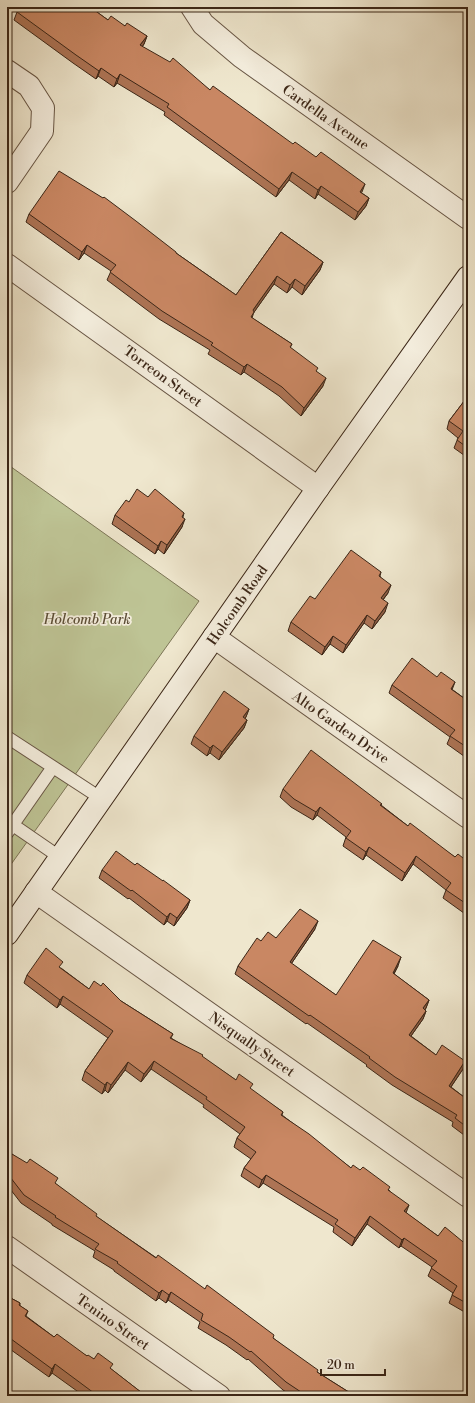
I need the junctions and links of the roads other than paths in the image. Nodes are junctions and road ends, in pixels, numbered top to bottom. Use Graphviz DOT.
graph roads {
  1 [pos="192,7"];
  2 [pos="7,71"];
  3 [pos="7,182"];
  4 [pos="468,218"];
  5 [pos="7,265"];
  6 [pos="468,276"];
  7 [pos="318,488"];
  8 [pos="214,637"];
  9 [pos="7,737"];
  10 [pos="53,767"];
  11 [pos="102,799"];
  12 [pos="468,817"];
  13 [pos="10,829"];
  14 [pos="61,858"];
  15 [pos="36,892"];
  16 [pos="7,934"];
  17 [pos="468,1196"];
  18 [pos="7,1247"];
  19 [pos="219,1396"];
  1 -- 4 [label="street, Cardella Avenue"];
  2 -- 3 [label="street"];
  5 -- 7 [label="street, Torreon Street"];
  6 -- 7 [label="street, Holcomb Road"];
  7 -- 8 [label="street, Holcomb Road"];
  8 -- 11 [label="street, Holcomb Road"];
  8 -- 12 [label="street, Alto Garden Drive"];
  9 -- 10 [label="lane"];
  10 -- 11 [label="lane"];
  10 -- 13 [label="lane"];
  11 -- 14 [label="street, Holcomb Road"];
  13 -- 14 [label="lane"];
  14 -- 15 [label="street, Holcomb Road"];
  15 -- 16 [label="street, Holcomb Road"];
  15 -- 17 [label="street, Nisqually Street"];
  18 -- 19 [label="street, Tenino Street"];
}
